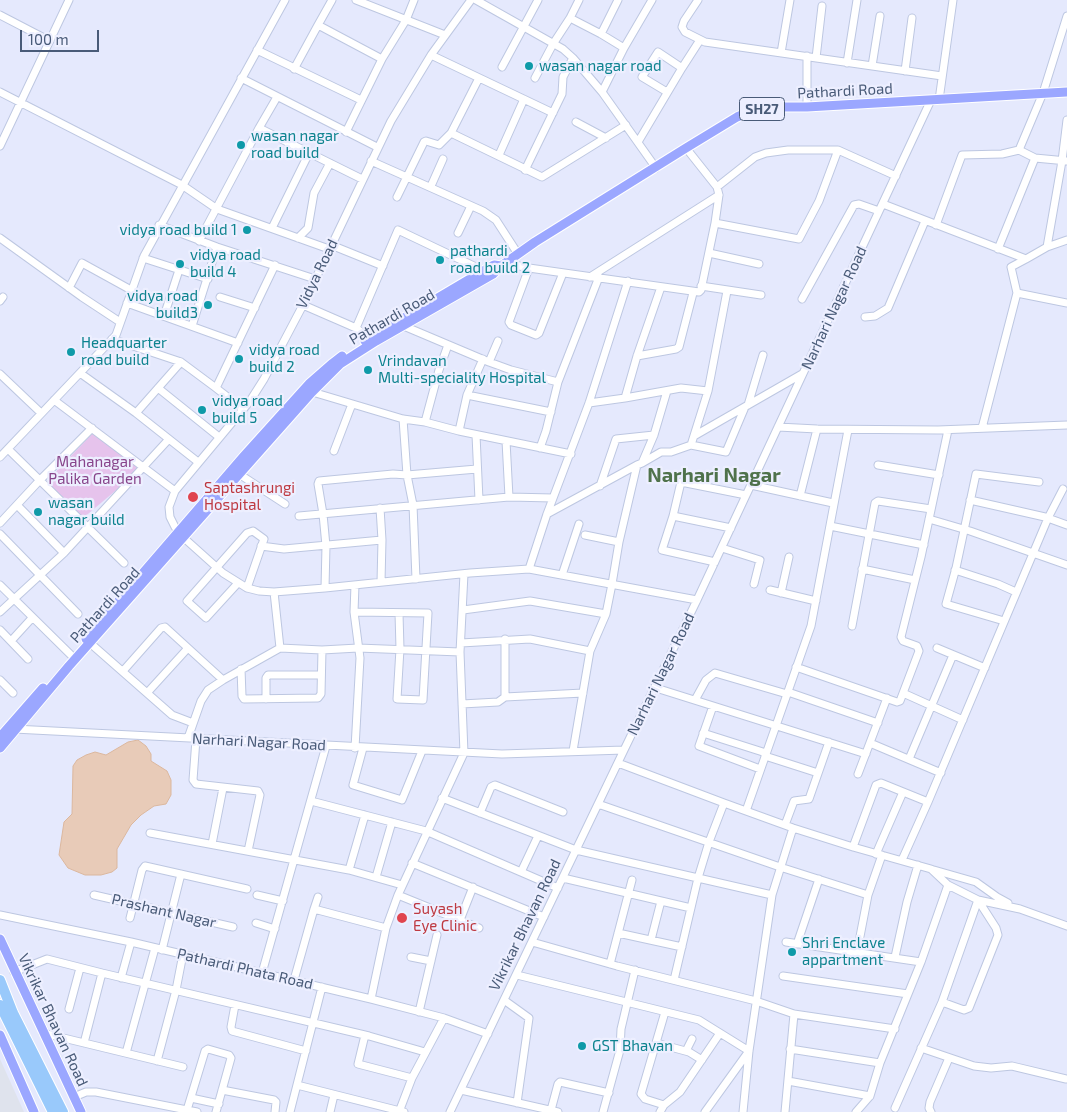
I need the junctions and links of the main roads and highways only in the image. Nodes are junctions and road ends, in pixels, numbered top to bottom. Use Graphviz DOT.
graph roads {
  1 [pos="1067,92"];
  2 [pos="309,390"];
  3 [pos="181,535"];
  4 [pos="73,658"];
  5 [pos="12,728"];
  6 [pos="0,736"];
  7 [pos="0,748"];
  8 [pos="1,943"];
  9 [pos="0,980"];
  10 [pos="0,1005"];
  11 [pos="0,1035"];
  12 [pos="34,1112"];
  13 [pos="53,1112"];
  14 [pos="63,1112"];
  15 [pos="81,1112"];
  1 -- 2 [label="main road, Pathardi Road / SH27"];
  2 -- 3 [label="main road"];
  2 -- 3 [label="main road, Pathardi Road / SH27"];
  3 -- 4 [label="main road"];
  3 -- 4 [label="main road, Pathardi Road / SH27"];
  4 -- 5 [label="main road"];
  5 -- 6 [label="main road"];
  5 -- 7 [label="main road"];
  8 -- 15 [label="main road, Vikrikar Bhavan Road"];
  9 -- 14 [label="highway"];
  10 -- 13 [label="highway"];
  11 -- 12 [label="main road"];
}
